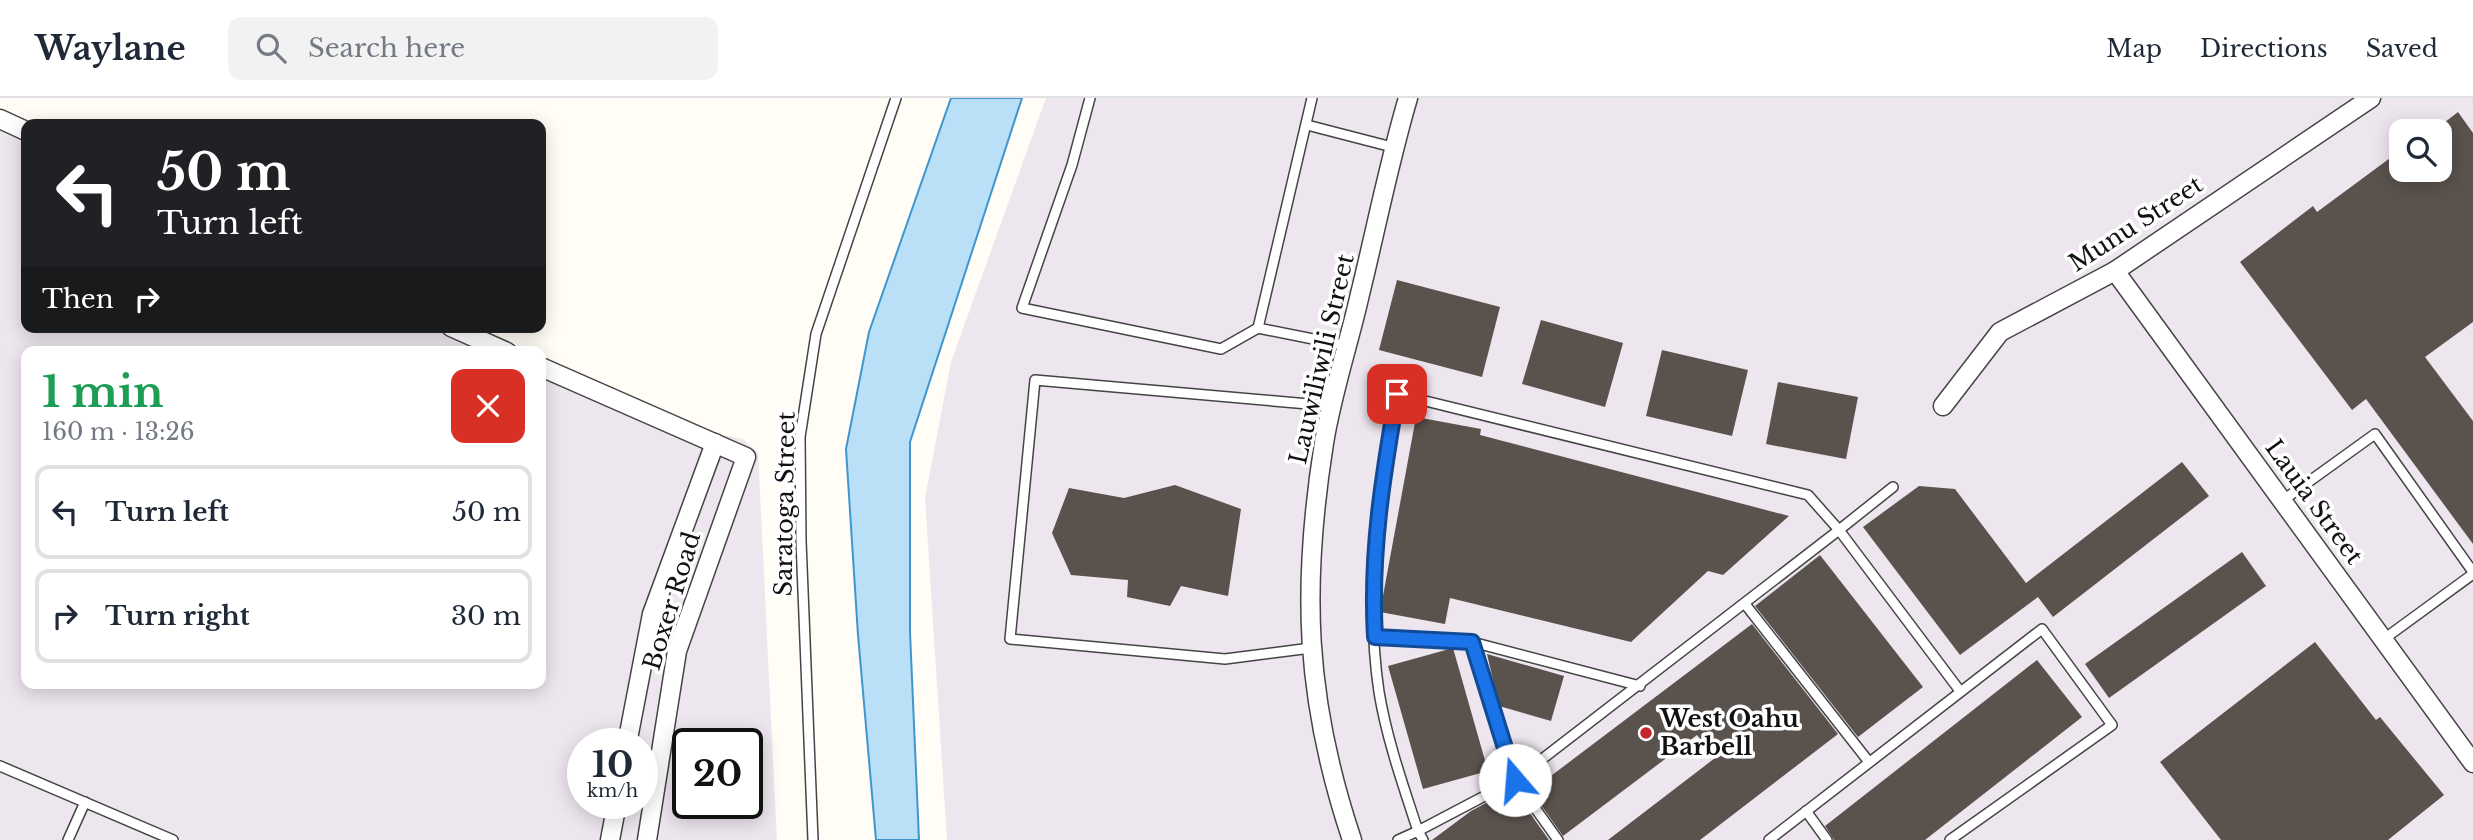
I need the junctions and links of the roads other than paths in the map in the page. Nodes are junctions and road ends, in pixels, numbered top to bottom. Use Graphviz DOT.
graph roads {
  1 [pos="896,98"];
  2 [pos="1090,98"];
  3 [pos="1312,98"];
  4 [pos="1408,98"];
  5 [pos="2371,98"];
  6 [pos="0,119"];
  7 [pos="1307,125"];
  8 [pos="21,129"];
  9 [pos="1396,149"];
  10 [pos="2115,271"];
  11 [pos="1258,328"];
  12 [pos="464,333"];
  13 [pos="494,346"];
  14 [pos="1348,346"];
  15 [pos="546,369"];
  16 [pos="1943,405"];
  17 [pos="1333,406"];
  18 [pos="715,443"];
  19 [pos="1893,487"];
  20 [pos="2282,501"];
  21 [pos="1839,530"];
  22 [pos="2473,573"];
  23 [pos="1745,604"];
  24 [pos="1375,637"];
  25 [pos="2384,639"];
  26 [pos="1472,642"];
  27 [pos="1311,648"];
  28 [pos="1640,686"];
  29 [pos="1960,691"];
  30 [pos="630,728"];
  31 [pos="1869,762"];
  32 [pos="2473,763"];
  33 [pos="0,766"];
  34 [pos="1515,780"];
  35 [pos="85,802"];
  36 [pos="1806,811"];
  37 [pos="614,819"];
  38 [pos="1421,835"];
  39 [pos="68,840"];
  40 [pos="173,840"];
  41 [pos="610,840"];
  42 [pos="647,840"];
  43 [pos="813,840"];
  44 [pos="1352,840"];
  45 [pos="1398,840"];
  46 [pos="1558,840"];
  47 [pos="1769,840"];
  48 [pos="1827,840"];
  49 [pos="1950,840"];
  1 -- 43 [label="lane, Saratoga Street"];
  2 -- 11 [label="lane"];
  3 -- 7 [label="lane"];
  4 -- 9 [label="street, Lauwiliwili Street"];
  5 -- 10 [label="street, Munu Street"];
  6 -- 8 [label="street"];
  7 -- 9 [label="lane"];
  7 -- 11 [label="lane"];
  9 -- 14 [label="street, Lauwiliwili Street"];
  10 -- 16 [label="street, Munu Street"];
  10 -- 20 [label="street, Lauia Street"];
  11 -- 14 [label="lane"];
  12 -- 13 [label="street"];
  14 -- 17 [label="street, Lauwiliwili Street"];
  15 -- 18 [label="street, Boxer Road"];
  17 -- 27 [label="street, Lauwiliwili Street"];
  17 -- 27 [label="lane"];
  18 -- 30 [label="street, Boxer Road"];
  18 -- 42 [label="street, Boxer Road"];
  19 -- 21 [label="lane"];
  20 -- 22 [label="lane"];
  20 -- 25 [label="street, Lauia Street"];
  21 -- 23 [label="lane"];
  21 -- 24 [label="lane"];
  21 -- 29 [label="lane"];
  22 -- 25 [label="lane"];
  23 -- 28 [label="lane"];
  23 -- 31 [label="lane"];
  24 -- 26 [label="lane"];
  24 -- 38 [label="lane"];
  25 -- 32 [label="street, Lauia Street"];
  26 -- 28 [label="lane"];
  26 -- 34 [label="lane"];
  27 -- 44 [label="street, Lauwiliwili Street"];
  28 -- 34 [label="lane"];
  29 -- 31 [label="lane"];
  29 -- 49 [label="lane"];
  31 -- 36 [label="lane"];
  33 -- 35 [label="lane"];
  34 -- 38 [label="lane"];
  34 -- 46 [label="lane"];
  35 -- 39 [label="lane"];
  35 -- 40 [label="lane"];
  36 -- 47 [label="lane"];
  36 -- 48 [label="lane"];
  37 -- 41 [label="street"];
  38 -- 45 [label="lane"];
}
